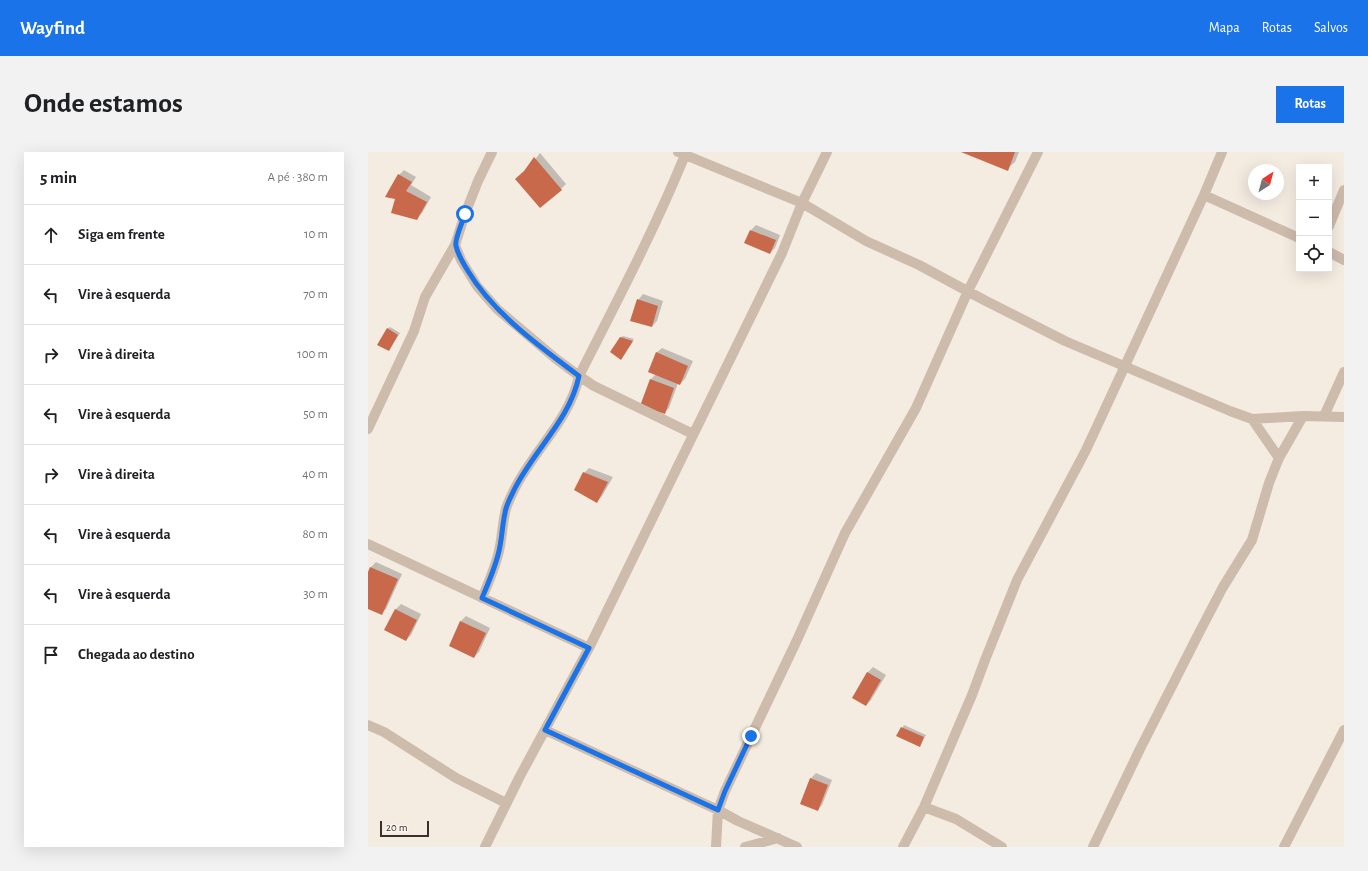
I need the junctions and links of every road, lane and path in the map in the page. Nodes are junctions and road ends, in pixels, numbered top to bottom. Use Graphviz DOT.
graph roads {
  1 [pos="492,152"];
  2 [pos="827,152"];
  3 [pos="1038,152"];
  4 [pos="1222,152"];
  5 [pos="682,154"];
  6 [pos="1344,190"];
  7 [pos="1204,195"];
  8 [pos="802,203"];
  9 [pos="1332,219"];
  10 [pos="1296,237"];
  11 [pos="455,244"];
  12 [pos="1332,254"];
  13 [pos="1344,260"];
  14 [pos="968,292"];
  15 [pos="1124,366"];
  16 [pos="1344,372"];
  17 [pos="579,376"];
  18 [pos="1303,416"];
  19 [pos="1324,416"];
  20 [pos="1344,417"];
  21 [pos="1252,419"];
  22 [pos="368,429"];
  23 [pos="693,434"];
  24 [pos="1279,458"];
  25 [pos="368,544"];
  26 [pos="482,598"];
  27 [pos="589,648"];
  28 [pos="368,725"];
  29 [pos="545,730"];
  30 [pos="1344,730"];
  31 [pos="506,803"];
  32 [pos="924,807"];
  33 [pos="718,810"];
  34 [pos="778,838"];
  35 [pos="485,847"];
  36 [pos="716,847"];
  37 [pos="744,847"];
  38 [pos="797,847"];
  39 [pos="903,847"];
  40 [pos="1002,847"];
  41 [pos="1093,847"];
  42 [pos="1284,847"];
  1 -- 11 [label="street"];
  2 -- 8 [label="street"];
  3 -- 14 [label="street"];
  4 -- 7 [label="street"];
  5 -- 8 [label="street"];
  5 -- 17 [label="street"];
  6 -- 9 [label="street"];
  7 -- 10 [label="street"];
  7 -- 15 [label="street"];
  8 -- 14 [label="street"];
  8 -- 23 [label="street"];
  11 -- 17 [label="street"];
  11 -- 22 [label="street"];
  12 -- 13 [label="street"];
  14 -- 15 [label="street"];
  14 -- 33 [label="street"];
  15 -- 21 [label="street"];
  15 -- 32 [label="street"];
  16 -- 19 [label="street"];
  17 -- 23 [label="street"];
  17 -- 26 [label="street"];
  18 -- 19 [label="street"];
  18 -- 21 [label="street"];
  18 -- 24 [label="street"];
  19 -- 20 [label="street"];
  21 -- 24 [label="street"];
  23 -- 27 [label="street"];
  24 -- 41 [label="street"];
  25 -- 26 [label="street"];
  26 -- 27 [label="street"];
  27 -- 29 [label="street"];
  28 -- 31 [label="street"];
  29 -- 31 [label="street"];
  29 -- 33 [label="street"];
  30 -- 42 [label="street"];
  31 -- 35 [label="street"];
  32 -- 39 [label="street"];
  32 -- 40 [label="street"];
  33 -- 34 [label="street"];
  33 -- 36 [label="street"];
  34 -- 37 [label="street"];
  34 -- 38 [label="street"];
}
